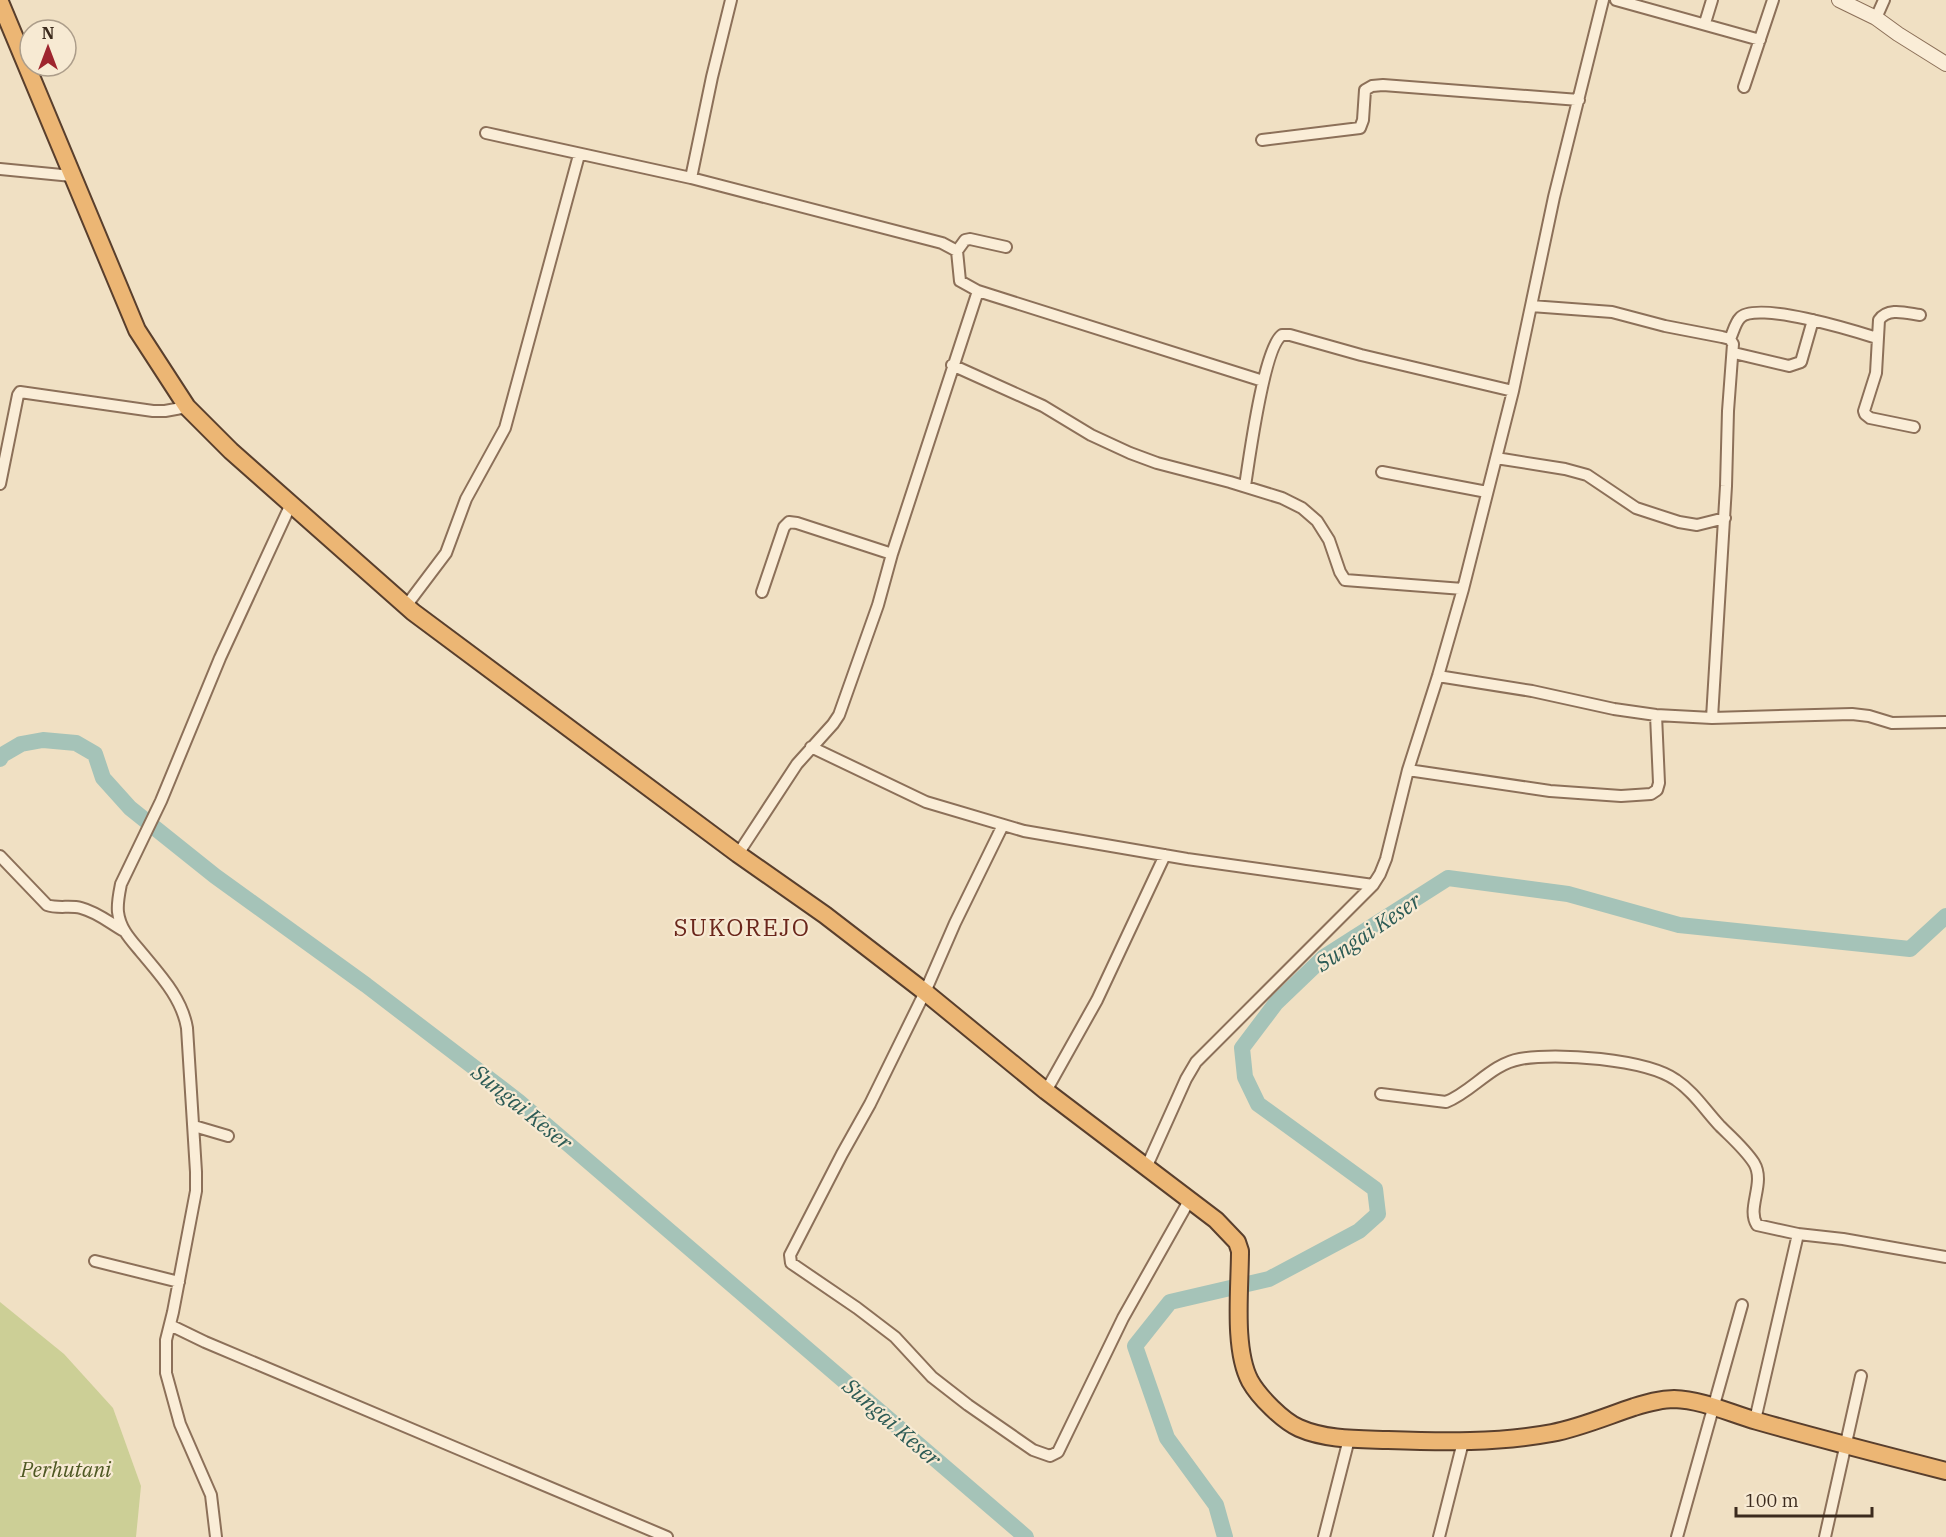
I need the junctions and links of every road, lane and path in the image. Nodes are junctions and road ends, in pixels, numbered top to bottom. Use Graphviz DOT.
graph roads {
  1 [pos="731,0"];
  2 [pos="1603,0"];
  3 [pos="1616,0"];
  4 [pos="1712,0"];
  5 [pos="1773,0"];
  6 [pos="1839,0"];
  7 [pos="1884,0"];
  8 [pos="0,2"];
  9 [pos="1876,18"];
  10 [pos="1705,23"];
  11 [pos="1760,40"];
  12 [pos="1946,64"];
  13 [pos="1744,87"];
  14 [pos="1579,100"];
  15 [pos="486,134"];
  16 [pos="1262,140"];
  17 [pos="579,155"];
  18 [pos="0,169"];
  19 [pos="72,176"];
  20 [pos="691,178"];
  21 [pos="1005,247"];
  22 [pos="957,251"];
  23 [pos="978,291"];
  24 [pos="1531,306"];
  25 [pos="1920,315"];
  26 [pos="1813,320"];
  27 [pos="1877,338"];
  28 [pos="1730,339"];
  29 [pos="1734,353"];
  30 [pos="952,365"];
  31 [pos="1263,381"];
  32 [pos="1513,391"];
  33 [pos="187,407"];
  34 [pos="1914,427"];
  35 [pos="1496,458"];
  36 [pos="1382,472"];
  37 [pos="0,484"];
  38 [pos="1245,486"];
  39 [pos="1487,492"];
  40 [pos="291,504"];
  41 [pos="1725,518"];
  42 [pos="892,554"];
  43 [pos="1462,589"];
  44 [pos="762,592"];
  45 [pos="406,606"];
  46 [pos="1438,676"];
  47 [pos="1656,715"];
  48 [pos="1712,718"];
  49 [pos="1946,722"];
  50 [pos="811,747"];
  51 [pos="1408,770"];
  52 [pos="1003,825"];
  53 [pos="738,854"];
  54 [pos="1165,855"];
  55 [pos="0,856"];
  56 [pos="1373,885"];
  57 [pos="124,931"];
  58 [pos="925,992"];
  59 [pos="1046,1092"];
  60 [pos="1382,1094"];
  61 [pos="194,1126"];
  62 [pos="228,1136"];
  63 [pos="1146,1168"];
  64 [pos="1190,1199"];
  65 [pos="1798,1234"];
  66 [pos="1946,1257"];
  67 [pos="95,1261"];
  68 [pos="178,1282"];
  69 [pos="1742,1305"];
  70 [pos="170,1325"];
  71 [pos="1861,1376"];
  72 [pos="1713,1406"];
  73 [pos="1755,1420"];
  74 [pos="1349,1439"];
  75 [pos="1463,1442"];
  76 [pos="1847,1445"];
  77 [pos="1946,1471"];
  78 [pos="216,1537"];
  79 [pos="667,1537"];
  80 [pos="1324,1537"];
  81 [pos="1439,1537"];
  82 [pos="1677,1537"];
  83 [pos="1825,1537"];
  1 -- 20 [label="street"];
  2 -- 14 [label="street"];
  3 -- 10 [label="street"];
  4 -- 10 [label="street"];
  5 -- 11 [label="street"];
  6 -- 9 [label="street"];
  7 -- 9 [label="street"];
  8 -- 19 [label="highway"];
  9 -- 12 [label="street"];
  10 -- 11 [label="street"];
  11 -- 13 [label="street"];
  14 -- 16 [label="street"];
  14 -- 24 [label="street"];
  15 -- 17 [label="street"];
  17 -- 20 [label="street"];
  17 -- 45 [label="street"];
  18 -- 19 [label="street"];
  19 -- 33 [label="highway"];
  20 -- 22 [label="street"];
  21 -- 22 [label="street"];
  22 -- 23 [label="street"];
  23 -- 30 [label="street"];
  23 -- 31 [label="street"];
  24 -- 28 [label="street"];
  24 -- 32 [label="street"];
  25 -- 27 [label="street"];
  26 -- 27 [label="street"];
  26 -- 28 [label="street"];
  26 -- 29 [label="street"];
  27 -- 34 [label="street"];
  28 -- 29 [label="street"];
  29 -- 41 [label="street"];
  30 -- 38 [label="street"];
  30 -- 42 [label="street"];
  31 -- 32 [label="street"];
  31 -- 38 [label="street"];
  32 -- 35 [label="street"];
  33 -- 37 [label="street"];
  33 -- 40 [label="highway"];
  35 -- 39 [label="street"];
  35 -- 41 [label="street"];
  36 -- 39 [label="street"];
  38 -- 43 [label="street"];
  39 -- 43 [label="street"];
  40 -- 45 [label="highway"];
  40 -- 57 [label="street"];
  41 -- 48 [label="street"];
  42 -- 44 [label="street"];
  42 -- 50 [label="street"];
  43 -- 46 [label="street"];
  45 -- 53 [label="highway"];
  46 -- 47 [label="street"];
  46 -- 51 [label="street"];
  47 -- 48 [label="street"];
  47 -- 51 [label="street"];
  48 -- 49 [label="street"];
  50 -- 52 [label="street"];
  50 -- 53 [label="street"];
  51 -- 56 [label="street"];
  52 -- 54 [label="street"];
  52 -- 58 [label="street"];
  53 -- 58 [label="highway"];
  54 -- 56 [label="street"];
  54 -- 59 [label="street"];
  55 -- 57 [label="street"];
  56 -- 63 [label="street"];
  57 -- 61 [label="street"];
  58 -- 59 [label="highway"];
  58 -- 64 [label="street"];
  59 -- 63 [label="highway"];
  60 -- 65 [label="street"];
  61 -- 62 [label="street"];
  61 -- 68 [label="street"];
  63 -- 64 [label="highway"];
  64 -- 74 [label="highway"];
  65 -- 66 [label="street"];
  65 -- 73 [label="street"];
  67 -- 68 [label="street"];
  68 -- 70 [label="street"];
  69 -- 72 [label="street"];
  70 -- 78 [label="street"];
  70 -- 79 [label="street"];
  71 -- 76 [label="street"];
  72 -- 73 [label="highway"];
  72 -- 75 [label="highway"];
  72 -- 82 [label="street"];
  73 -- 76 [label="highway"];
  74 -- 75 [label="highway"];
  74 -- 80 [label="street"];
  75 -- 81 [label="street"];
  76 -- 77 [label="highway"];
  76 -- 83 [label="street"];
}
